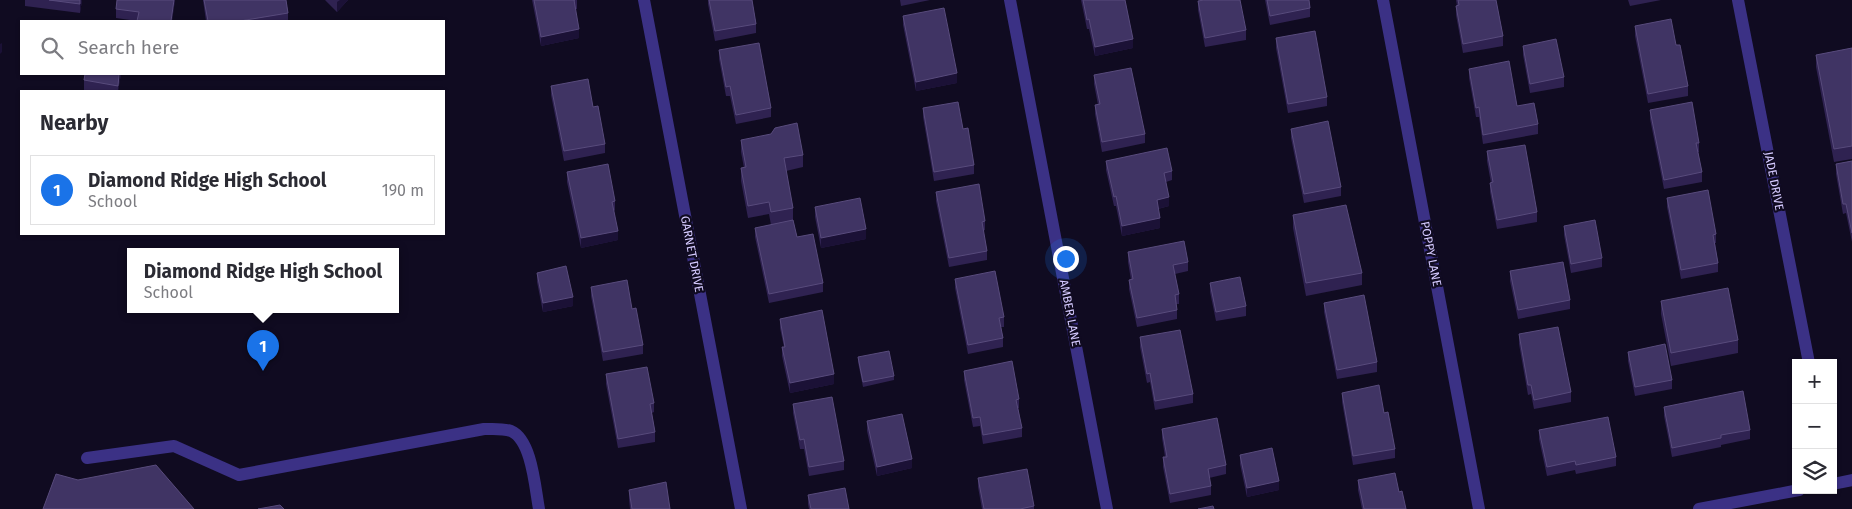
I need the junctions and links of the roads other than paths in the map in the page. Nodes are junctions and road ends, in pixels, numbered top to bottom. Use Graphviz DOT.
graph roads {
  1 [pos="644,0"];
  2 [pos="1010,0"];
  3 [pos="1383,0"];
  4 [pos="1738,0"];
  5 [pos="1808,359"];
  6 [pos="87,458"];
  7 [pos="1852,480"];
  8 [pos="1837,483"];
  9 [pos="1792,491"];
  10 [pos="539,509"];
  11 [pos="741,509"];
  12 [pos="1107,509"];
  13 [pos="1479,509"];
  14 [pos="1699,509"];
  1 -- 11 [label="street, GARNET DRIVE"];
  2 -- 12 [label="street, AMBER LANE"];
  3 -- 13 [label="street, POPPY LANE"];
  4 -- 5 [label="street, JADE DRIVE"];
  6 -- 10 [label="street"];
  7 -- 8 [label="street"];
  9 -- 14 [label="street"];
}
